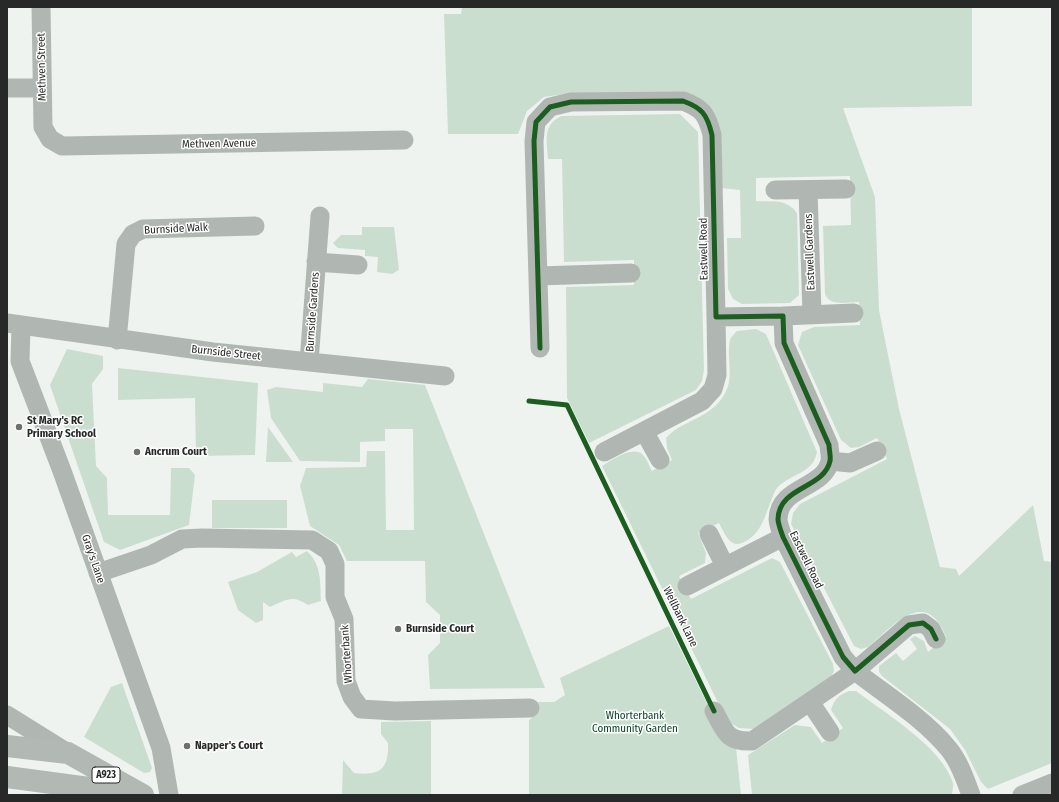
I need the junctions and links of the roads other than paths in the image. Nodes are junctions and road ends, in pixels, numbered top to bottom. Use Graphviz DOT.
graph roads {
  1 [pos="41,7"];
  2 [pos="7,88"];
  3 [pos="42,88"];
  4 [pos="43,127"];
  5 [pos="404,140"];
  6 [pos="846,189"];
  7 [pos="775,190"];
  8 [pos="808,190"];
  9 [pos="320,216"];
  10 [pos="255,226"];
  11 [pos="316,262"];
  12 [pos="358,265"];
  13 [pos="631,273"];
  14 [pos="538,276"];
  15 [pos="812,314"];
  16 [pos="854,314"];
  17 [pos="782,316"];
  18 [pos="716,317"];
  19 [pos="14,324"];
  20 [pos="117,340"];
  21 [pos="540,348"];
  22 [pos="309,362"];
  23 [pos="445,376"];
  24 [pos="644,431"];
  25 [pos="878,451"];
  26 [pos="604,452"];
  27 [pos="660,460"];
  28 [pos="830,461"];
  29 [pos="709,534"];
  30 [pos="783,537"];
  31 [pos="725,566"];
  32 [pos="98,573"];
  33 [pos="686,586"];
  34 [pos="936,639"];
  35 [pos="855,671"];
  36 [pos="810,702"];
  37 [pos="530,708"];
  38 [pos="714,711"];
  39 [pos="7,715"];
  40 [pos="830,732"];
  41 [pos="7,746"];
  42 [pos="68,753"];
  43 [pos="7,777"];
  44 [pos="1052,783"];
  45 [pos="117,795"];
  46 [pos="143,795"];
  47 [pos="169,795"];
  48 [pos="971,795"];
  49 [pos="1022,795"];
  1 -- 3 [label="street, Methven Street"];
  2 -- 3 [label="street"];
  3 -- 4 [label="street, Methven Street"];
  4 -- 5 [label="street, Methven Avenue"];
  6 -- 8 [label="street"];
  7 -- 8 [label="street"];
  8 -- 15 [label="street, Eastwell Gardens"];
  9 -- 11 [label="street, Burnside Gardens"];
  10 -- 20 [label="street, Burnside Walk"];
  11 -- 12 [label="street, Burnside Gardens"];
  11 -- 22 [label="street, Burnside Gardens"];
  13 -- 14 [label="street"];
  14 -- 18 [label="street, Eastwell Road"];
  14 -- 21 [label="street, Eastwell Road"];
  15 -- 16 [label="street"];
  15 -- 17 [label="street"];
  17 -- 18 [label="street"];
  17 -- 28 [label="street"];
  18 -- 24 [label="street, Eastwell Road"];
  19 -- 20 [label="street, Burnside Street"];
  19 -- 32 [label="street, Gray's Lane"];
  20 -- 22 [label="street, Burnside Street"];
  22 -- 23 [label="street, Burnside Street"];
  24 -- 26 [label="street, Eastwell Road"];
  24 -- 27 [label="street"];
  25 -- 28 [label="street"];
  28 -- 30 [label="street, Eastwell Road"];
  29 -- 31 [label="street"];
  30 -- 31 [label="street, Eastwell Road"];
  30 -- 35 [label="street, Eastwell Road"];
  31 -- 33 [label="street, Eastwell Road"];
  32 -- 37 [label="street, Whorterbank"];
  32 -- 47 [label="street, Gray's Lane"];
  34 -- 35 [label="street"];
  35 -- 36 [label="street"];
  35 -- 48 [label="street"];
  36 -- 38 [label="street"];
  36 -- 40 [label="street"];
  39 -- 42 [label="street"];
  41 -- 42 [label="main road, A923"];
  42 -- 46 [label="main road, A923"];
  43 -- 45 [label="main road, A923"];
  44 -- 49 [label="street"];
}
